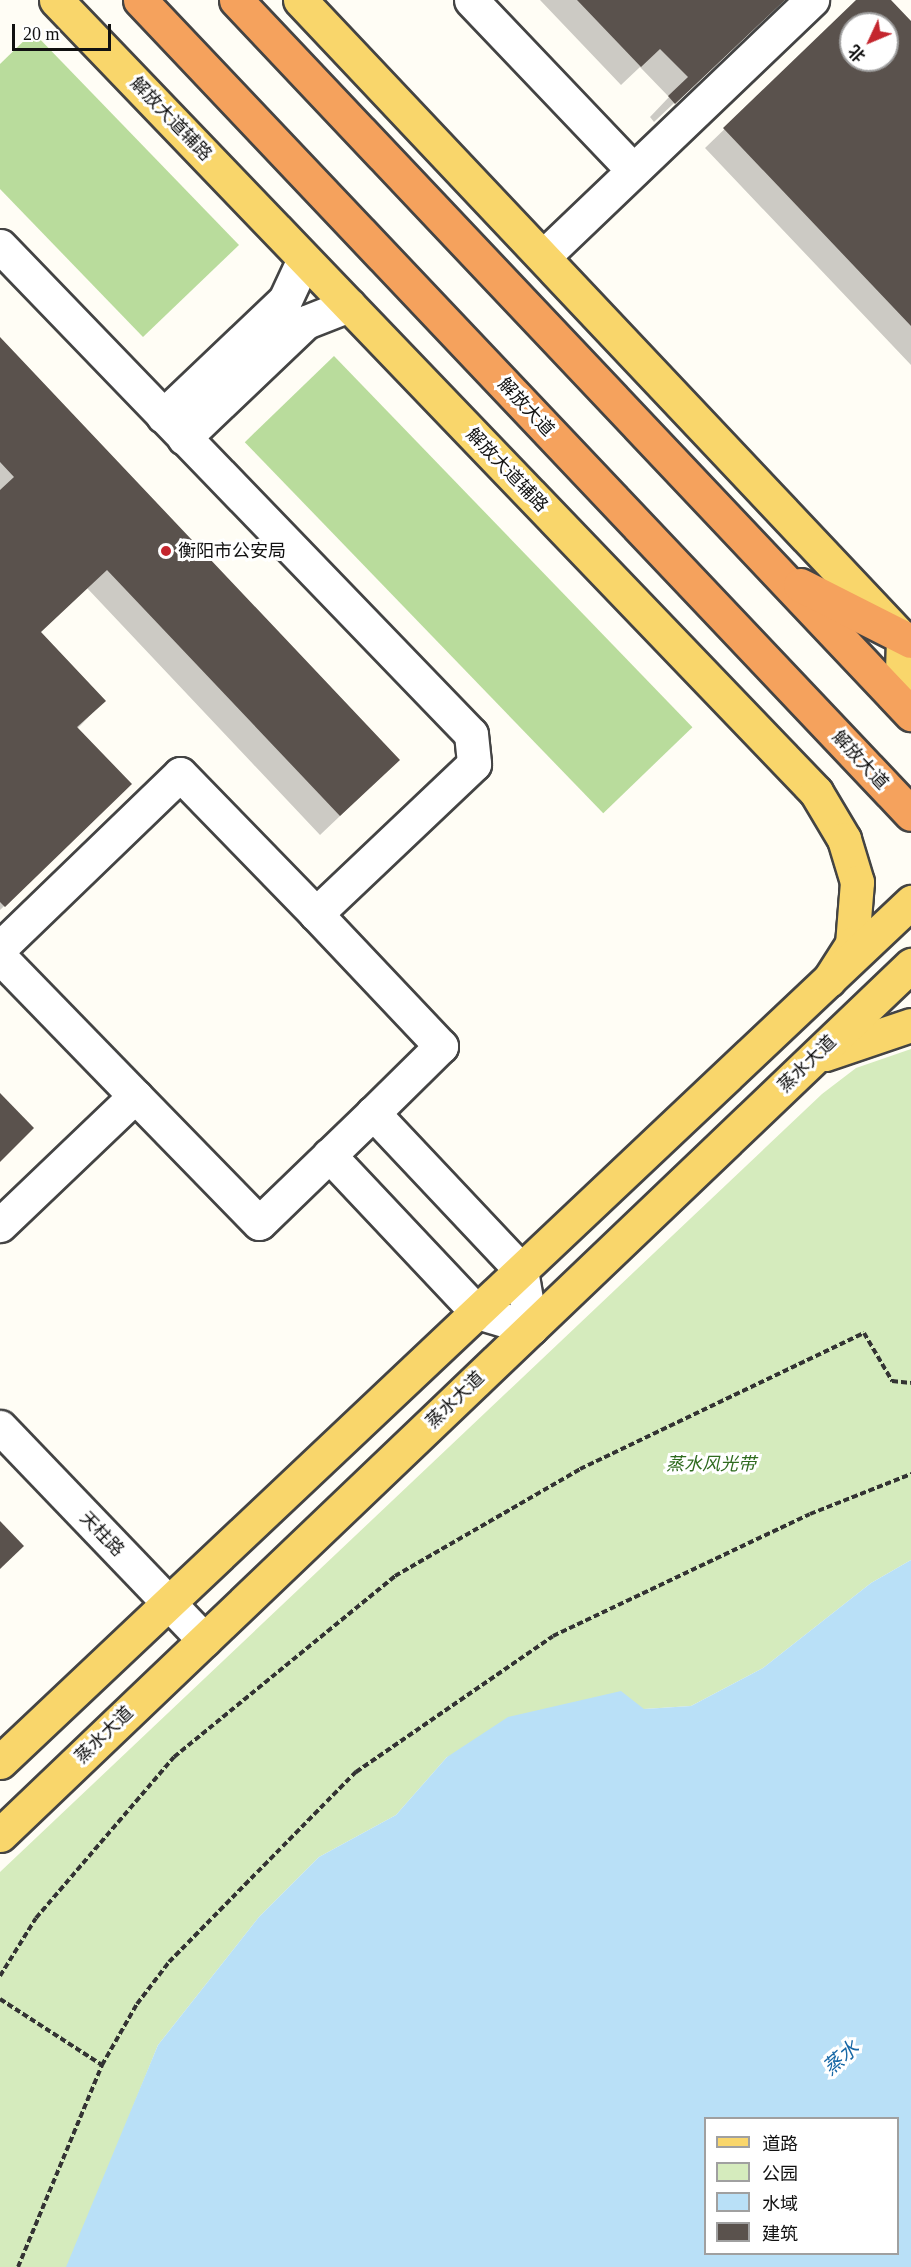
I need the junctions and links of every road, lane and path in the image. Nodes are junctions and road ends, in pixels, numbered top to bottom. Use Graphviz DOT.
graph roads {
  1 [pos="56,0"];
  2 [pos="140,0"];
  3 [pos="236,0"];
  4 [pos="300,0"];
  5 [pos="471,0"];
  6 [pos="812,0"];
  7 [pos="633,170"];
  8 [pos="0,246"];
  9 [pos="544,256"];
  10 [pos="304,259"];
  11 [pos="349,305"];
  12 [pos="173,427"];
  13 [pos="777,572"];
  14 [pos="907,640"];
  15 [pos="906,708"];
  16 [pos="911,814"];
  17 [pos="911,902"];
  18 [pos="316,914"];
  19 [pos="0,948"];
  20 [pos="0,957"];
  21 [pos="911,965"];
  22 [pos="829,980"];
  23 [pos="911,1025"];
  24 [pos="814,1057"];
  25 [pos="135,1096"];
  26 [pos="373,1113"];
  27 [pos="329,1155"];
  28 [pos="0,1225"];
  29 [pos="522,1270"];
  30 [pos="477,1312"];
  31 [pos="531,1328"];
  32 [pos="911,1383"];
  33 [pos="0,1427"];
  34 [pos="911,1474"];
  35 [pos="169,1603"];
  36 [pos="204,1640"];
  37 [pos="0,1762"];
  38 [pos="0,1834"];
  39 [pos="0,1976"];
  40 [pos="0,1999"];
  41 [pos="102,2065"];
  42 [pos="18,2267"];
  1 -- 10 [label="main road, 解放大道辅路"];
  2 -- 16 [label="highway, 解放大道"];
  3 -- 13 [label="highway"];
  4 -- 9 [label="main road"];
  5 -- 7 [label="street"];
  6 -- 7 [label="street"];
  7 -- 9 [label="street"];
  8 -- 12 [label="street"];
  9 -- 14 [label="main road"];
  10 -- 11 [label="main road, 解放大道辅路"];
  10 -- 12 [label="street"];
  11 -- 12 [label="street"];
  11 -- 22 [label="main road, 解放大道辅路"];
  12 -- 18 [label="street"];
  13 -- 14 [label="highway"];
  13 -- 15 [label="highway"];
  14 -- 15 [label="main road"];
  17 -- 22 [label="main road"];
  18 -- 19 [label="street"];
  18 -- 26 [label="street"];
  20 -- 25 [label="street"];
  21 -- 24 [label="main road, 蒸水大道"];
  22 -- 29 [label="main road"];
  23 -- 24 [label="main road"];
  24 -- 31 [label="main road, 蒸水大道"];
  25 -- 27 [label="street"];
  25 -- 28 [label="street"];
  26 -- 27 [label="street"];
  26 -- 29 [label="street"];
  27 -- 30 [label="street"];
  29 -- 30 [label="main road"];
  29 -- 31 [label="street"];
  30 -- 31 [label="street"];
  30 -- 35 [label="main road"];
  31 -- 36 [label="main road, 蒸水大道"];
  32 -- 39 [label="path"];
  33 -- 35 [label="street, 天柱路"];
  34 -- 41 [label="path"];
  35 -- 36 [label="street, 天柱路"];
  35 -- 37 [label="main road"];
  36 -- 38 [label="main road, 蒸水大道"];
  40 -- 41 [label="path"];
  41 -- 42 [label="path"];
}
